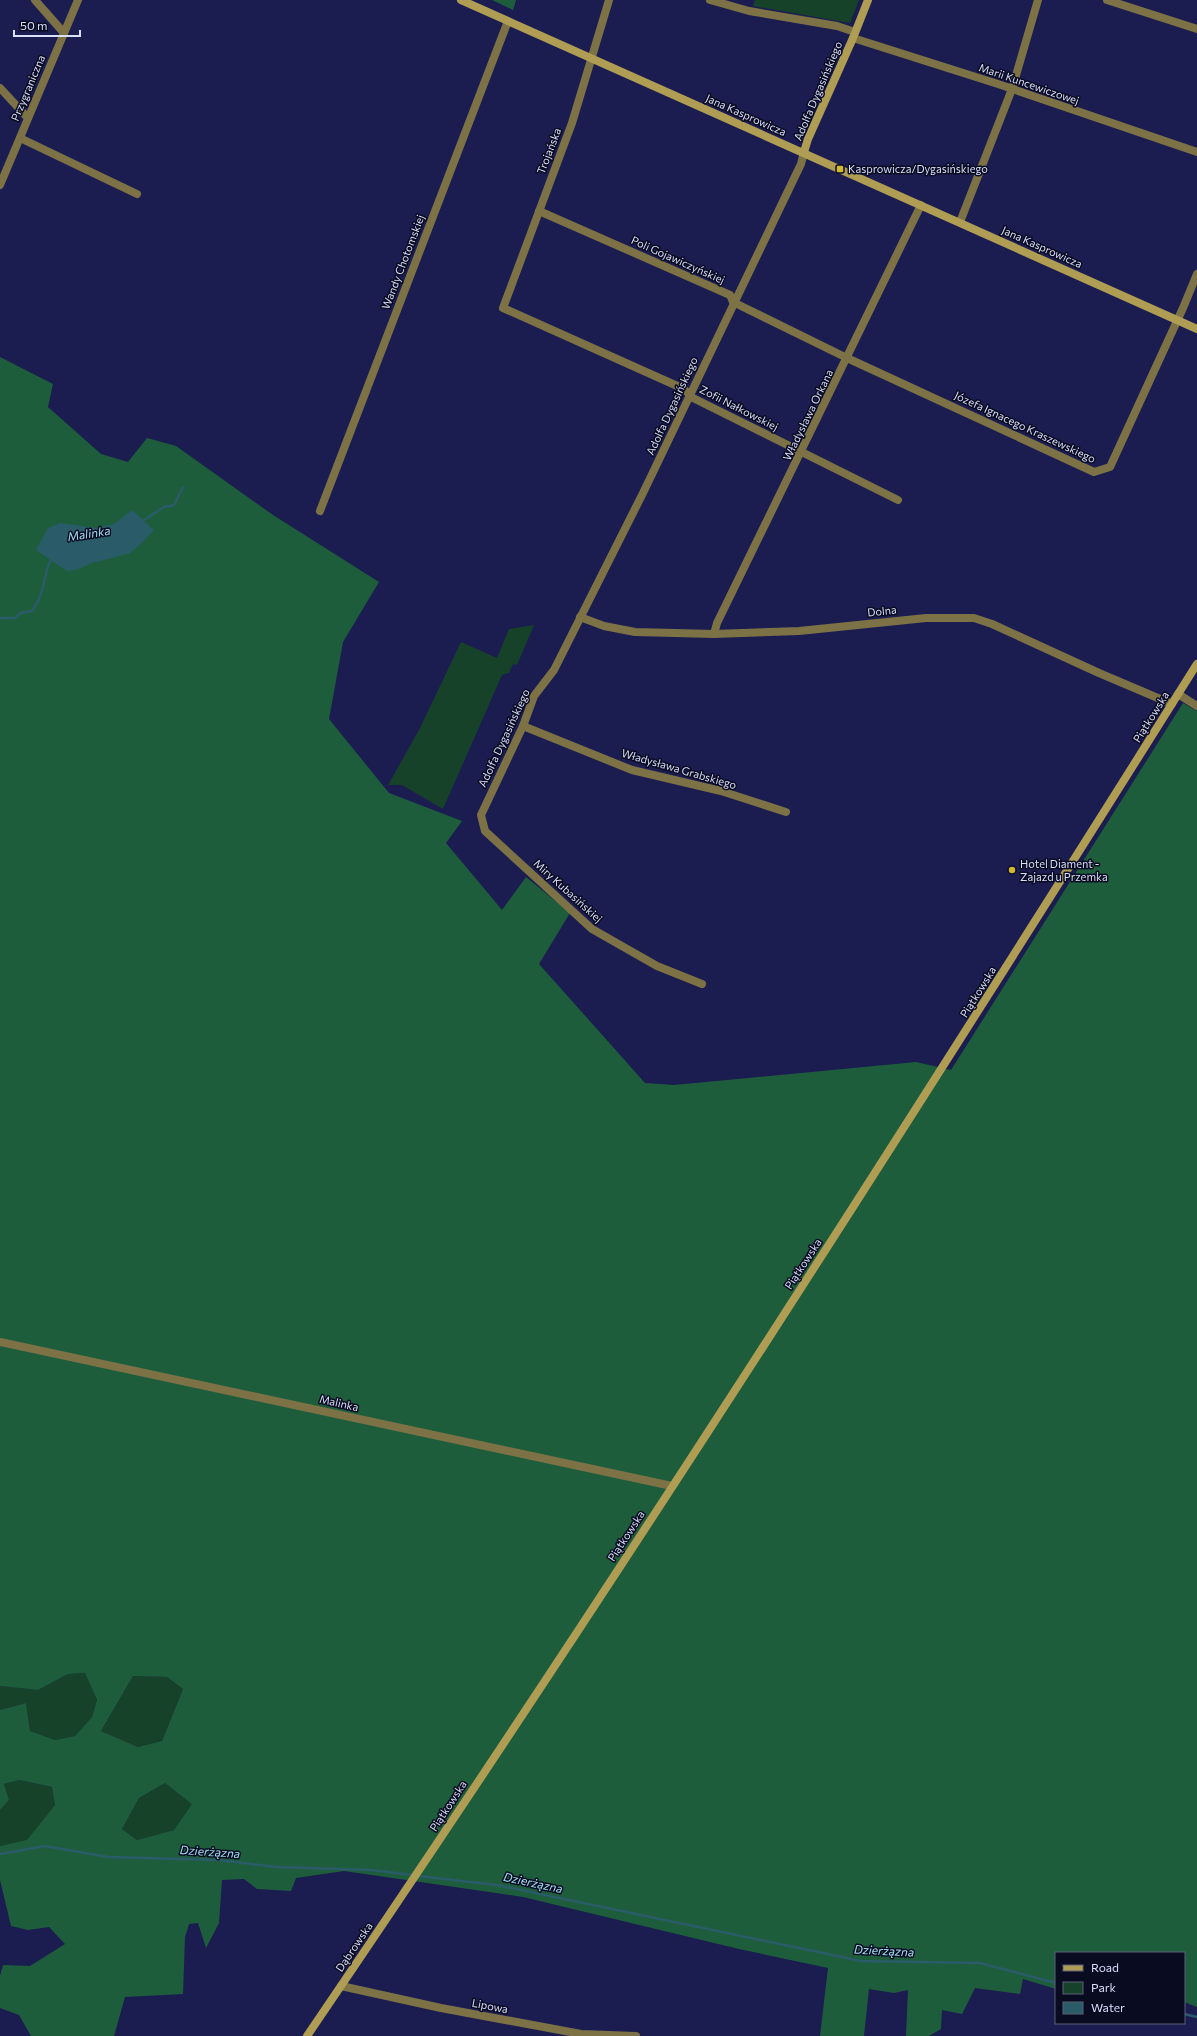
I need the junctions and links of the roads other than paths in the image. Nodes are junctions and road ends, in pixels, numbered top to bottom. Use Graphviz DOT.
graph roads {
  1 [pos="35,0"];
  2 [pos="78,0"];
  3 [pos="461,0"];
  4 [pos="609,0"];
  5 [pos="710,0"];
  6 [pos="868,0"];
  7 [pos="1038,0"];
  8 [pos="1107,0"];
  9 [pos="508,21"];
  10 [pos="1197,29"];
  11 [pos="64,33"];
  12 [pos="854,35"];
  13 [pos="592,59"];
  14 [pos="0,88"];
  15 [pos="1012,89"];
  16 [pos="27,117"];
  17 [pos="20,138"];
  18 [pos="804,152"];
  19 [pos="1197,152"];
  20 [pos="0,184"];
  21 [pos="137,194"];
  22 [pos="921,205"];
  23 [pos="539,211"];
  24 [pos="960,222"];
  25 [pos="1197,274"];
  26 [pos="733,302"];
  27 [pos="503,308"];
  28 [pos="1177,320"];
  29 [pos="1197,329"];
  30 [pos="847,358"];
  31 [pos="689,395"];
  32 [pos="802,452"];
  33 [pos="898,500"];
  34 [pos="320,511"];
  35 [pos="580,617"];
  36 [pos="714,634"];
  37 [pos="1197,664"];
  38 [pos="1178,694"];
  39 [pos="1172,704"];
  40 [pos="1197,706"];
  41 [pos="523,726"];
  42 [pos="786,812"];
  43 [pos="481,815"];
  44 [pos="702,984"];
  45 [pos="0,1342"];
  46 [pos="672,1486"];
  47 [pos="418,1870"];
  48 [pos="341,1986"];
  49 [pos="307,2036"];
  50 [pos="636,2036"];
  1 -- 11 [label="street"];
  2 -- 11 [label="street, Przygraniczna"];
  3 -- 9 [label="main road, Jana Kasprowicza"];
  4 -- 13 [label="street, Trojańska"];
  5 -- 12 [label="street, Marii Kuncewiczowej"];
  6 -- 12 [label="main road, Adolfa Dygasińskiego"];
  7 -- 15 [label="street"];
  8 -- 10 [label="street"];
  9 -- 13 [label="main road, Jana Kasprowicza"];
  9 -- 34 [label="street, Wandy Chotomskiej"];
  11 -- 16 [label="street, Przygraniczna"];
  12 -- 15 [label="street, Marii Kuncewiczowej"];
  12 -- 18 [label="main road, Adolfa Dygasińskiego"];
  13 -- 18 [label="main road, Jana Kasprowicza"];
  13 -- 23 [label="street, Trojańska"];
  14 -- 16 [label="street"];
  15 -- 19 [label="street, Marii Kuncewiczowej"];
  15 -- 24 [label="street"];
  16 -- 17 [label="street, Przygraniczna"];
  17 -- 20 [label="street, Przygraniczna"];
  17 -- 21 [label="street"];
  18 -- 22 [label="main road, Jana Kasprowicza"];
  18 -- 26 [label="street, Adolfa Dygasińskiego"];
  22 -- 24 [label="main road, Jana Kasprowicza"];
  22 -- 30 [label="street, Władysława Orkana"];
  23 -- 26 [label="street, Poli Gojawiczyńskiej"];
  23 -- 27 [label="street, Trojańska"];
  24 -- 28 [label="main road, Jana Kasprowicza"];
  25 -- 28 [label="street, Józefa Ignacego Kraszewskiego"];
  26 -- 30 [label="street, Poli Gojawiczyńskiej"];
  26 -- 31 [label="street, Adolfa Dygasińskiego"];
  27 -- 31 [label="street, Zofii Nałkowskiej"];
  28 -- 29 [label="main road, Jana Kasprowicza"];
  28 -- 30 [label="street, Józefa Ignacego Kraszewskiego"];
  30 -- 32 [label="street, Władysława Orkana"];
  31 -- 32 [label="street, Zofii Nałkowskiej"];
  31 -- 35 [label="street, Adolfa Dygasińskiego"];
  32 -- 33 [label="street, Zofii Nałkowskiej"];
  32 -- 36 [label="street, Władysława Orkana"];
  35 -- 36 [label="street, Dolna"];
  35 -- 41 [label="street, Adolfa Dygasińskiego"];
  36 -- 39 [label="street, Dolna"];
  37 -- 38 [label="main road, Piątkowska"];
  38 -- 39 [label="main road, Piątkowska"];
  38 -- 40 [label="street"];
  39 -- 46 [label="main road, Piątkowska"];
  41 -- 42 [label="street, Władysława Grabskiego"];
  41 -- 43 [label="street, Adolfa Dygasińskiego"];
  43 -- 44 [label="street, Miry Kubasińskiej"];
  45 -- 46 [label="street, Malinka"];
  46 -- 47 [label="main road, Piątkowska"];
  47 -- 48 [label="main road, Dąbrowska"];
  48 -- 49 [label="main road, Dąbrowska"];
  48 -- 50 [label="street, Lipowa"];
}
